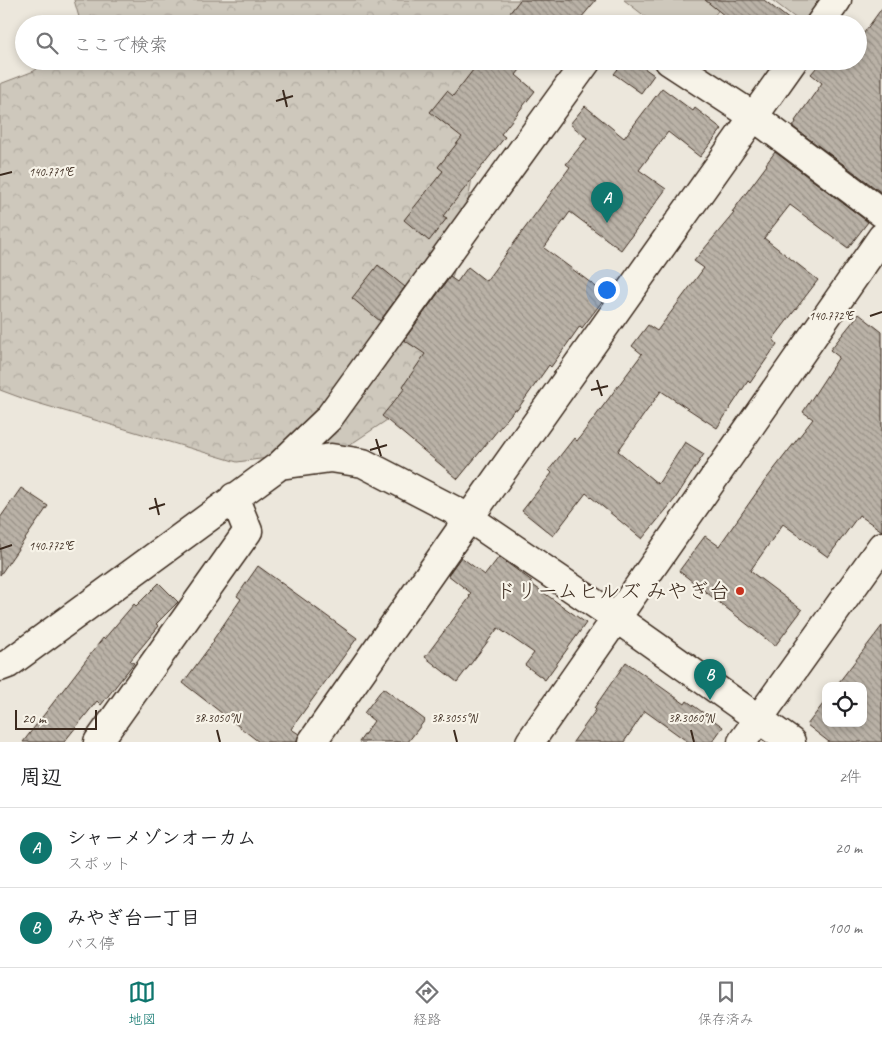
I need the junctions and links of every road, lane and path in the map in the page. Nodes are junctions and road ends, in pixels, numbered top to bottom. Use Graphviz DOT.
graph roads {
  1 [pos="837,0"];
  2 [pos="826,15"];
  3 [pos="581,70"];
  4 [pos="683,70"];
  5 [pos="787,70"];
  6 [pos="754,116"];
  7 [pos="882,213"];
  8 [pos="882,237"];
  9 [pos="280,465"];
  10 [pos="234,497"];
  11 [pos="469,518"];
  12 [pos="882,546"];
  13 [pos="616,618"];
  14 [pos="0,667"];
  15 [pos="759,718"];
  16 [pos="98,742"];
  17 [pos="312,742"];
  18 [pos="530,742"];
  19 [pos="742,742"];
  20 [pos="791,742"];
  1 -- 2 [label="street"];
  3 -- 9 [label="street"];
  4 -- 6 [label="street"];
  5 -- 6 [label="street"];
  6 -- 7 [label="street"];
  6 -- 11 [label="street"];
  8 -- 13 [label="street"];
  9 -- 10 [label="street"];
  9 -- 11 [label="street"];
  10 -- 14 [label="street"];
  10 -- 16 [label="street"];
  11 -- 13 [label="street"];
  11 -- 17 [label="street"];
  12 -- 15 [label="street"];
  13 -- 15 [label="street"];
  13 -- 18 [label="street"];
  15 -- 19 [label="street"];
  15 -- 20 [label="street"];
}
